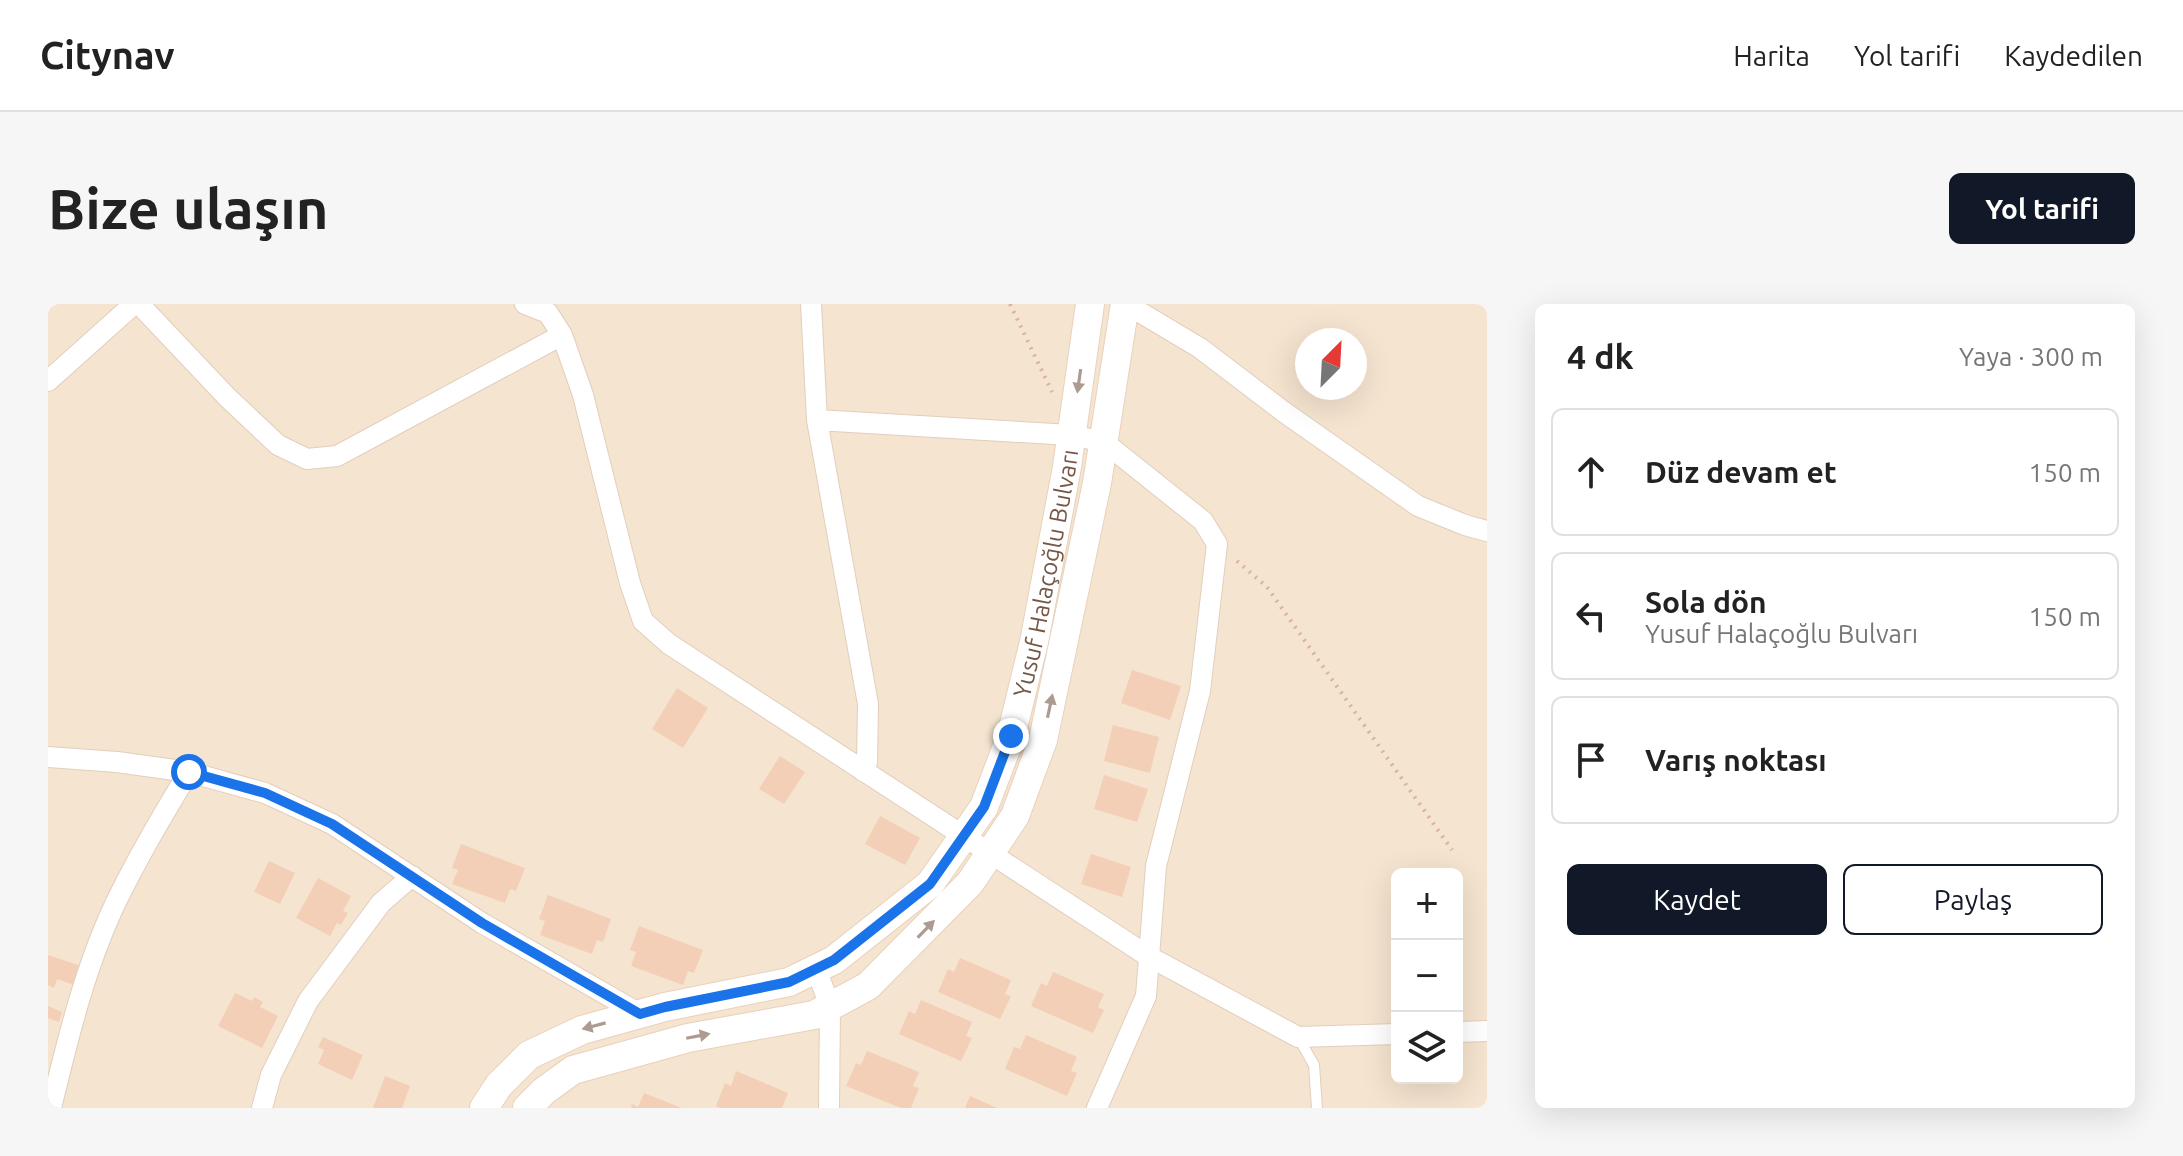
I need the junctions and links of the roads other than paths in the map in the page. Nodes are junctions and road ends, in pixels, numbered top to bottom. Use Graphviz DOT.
graph roads {
  1 [pos="137,304"];
  2 [pos="525,304"];
  3 [pos="811,304"];
  4 [pos="1090,304"];
  5 [pos="1125,304"];
  6 [pos="562,335"];
  7 [pos="48,381"];
  8 [pos="817,420"];
  9 [pos="1071,435"];
  10 [pos="1104,442"];
  11 [pos="1487,531"];
  12 [pos="48,757"];
  13 [pos="863,771"];
  14 [pos="189,772"];
  15 [pos="963,837"];
  16 [pos="989,854"];
  17 [pos="412,876"];
  18 [pos="1148,956"];
  19 [pos="816,969"];
  20 [pos="830,1006"];
  21 [pos="640,1014"];
  22 [pos="1487,1031"];
  23 [pos="1463,1032"];
  24 [pos="1391,1034"];
  25 [pos="1298,1037"];
  26 [pos="51,1108"];
  27 [pos="262,1108"];
  28 [pos="484,1108"];
  29 [pos="527,1108"];
  30 [pos="829,1108"];
  31 [pos="1097,1108"];
  32 [pos="1317,1108"];
  1 -- 6 [label="street"];
  1 -- 7 [label="street"];
  2 -- 6 [label="street"];
  3 -- 8 [label="street"];
  4 -- 9 [label="street, Yusuf Halaçoğlu Bulvarı, one-way"];
  5 -- 10 [label="street, Yusuf Halaçoğlu Bulvarı"];
  5 -- 11 [label="street"];
  6 -- 13 [label="street"];
  8 -- 9 [label="street"];
  8 -- 13 [label="street"];
  9 -- 10 [label="street"];
  9 -- 15 [label="street, Yusuf Halaçoğlu Bulvarı"];
  16 -- 10 [label="street, Yusuf Halaçoğlu Bulvarı, one-way"];
  10 -- 18 [label="street"];
  12 -- 14 [label="street"];
  13 -- 15 [label="street"];
  14 -- 17 [label="street"];
  14 -- 26 [label="street"];
  15 -- 16 [label="street"];
  15 -- 19 [label="street, Yusuf Halaçoğlu Bulvarı"];
  16 -- 18 [label="street"];
  20 -- 16 [label="street, Yusuf Halaçoğlu Bulvarı, one-way"];
  17 -- 21 [label="street"];
  17 -- 27 [label="street"];
  18 -- 25 [label="street"];
  18 -- 31 [label="street"];
  19 -- 20 [label="street"];
  19 -- 21 [label="street, Yusuf Halaçoğlu Bulvarı"];
  29 -- 20 [label="street, Yusuf Halaçoğlu Bulvarı, one-way"];
  20 -- 30 [label="street"];
  21 -- 28 [label="street, Yusuf Halaçoğlu Bulvarı, one-way"];
  22 -- 23 [label="street"];
  24 -- 25 [label="street"];
  25 -- 32 [label="lane"];
}
